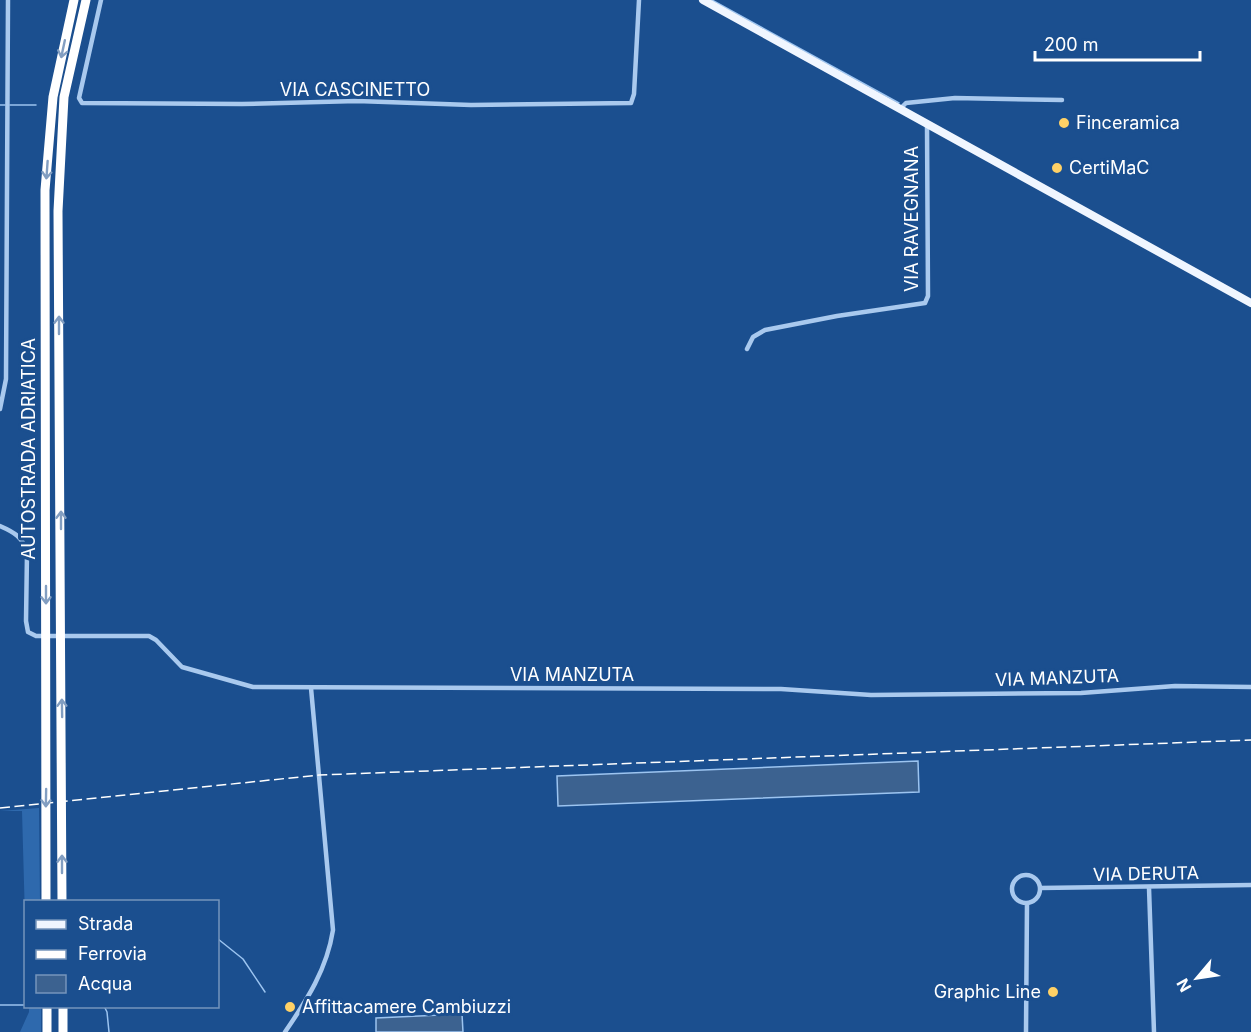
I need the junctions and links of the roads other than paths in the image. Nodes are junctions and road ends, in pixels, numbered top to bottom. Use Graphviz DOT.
graph roads {
  1 [pos="8,0"];
  2 [pos="74,0"];
  3 [pos="86,0"];
  4 [pos="101,0"];
  5 [pos="639,0"];
  6 [pos="703,0"];
  7 [pos="1062,100"];
  8 [pos="0,101"];
  9 [pos="7,101"];
  10 [pos="900,109"];
  11 [pos="927,124"];
  12 [pos="1251,303"];
  13 [pos="747,349"];
  14 [pos="0,409"];
  15 [pos="0,526"];
  16 [pos="1251,687"];
  17 [pos="311,688"];
  18 [pos="1251,885"];
  19 [pos="1040,888"];
  20 [pos="1149,888"];
  21 [pos="46,900"];
  22 [pos="62,900"];
  23 [pos="1027,903"];
  24 [pos="47,1008"];
  25 [pos="63,1008"];
  26 [pos="47,1032"];
  27 [pos="63,1032"];
  28 [pos="285,1032"];
  29 [pos="1026,1032"];
  30 [pos="1154,1032"];
  1 -- 9 [label="street"];
  2 -- 21 [label="highway, AUTOSTRADA ADRIATICA, one-way"];
  22 -- 3 [label="highway, AUTOSTRADA ADRIATICA, one-way"];
  4 -- 5 [label="street, VIA CASCINETTO"];
  6 -- 10 [label="main road, VIA RAVEGNANA"];
  7 -- 10 [label="street"];
  8 -- 9 [label="street"];
  9 -- 14 [label="street"];
  10 -- 11 [label="main road, VIA RAVEGNANA"];
  11 -- 12 [label="main road, VIA RAVEGNANA"];
  11 -- 13 [label="street, VIA RAVEGNANA"];
  15 -- 17 [label="street, VIA MANZUTA"];
  16 -- 17 [label="street, VIA MANZUTA"];
  17 -- 28 [label="street"];
  18 -- 20 [label="street, VIA DERUTA"];
  19 -- 20 [label="street, VIA DERUTA"];
  19 -- 23 [label="street"];
  19 -- 23 [label="street"];
  20 -- 30 [label="street"];
  23 -- 29 [label="street"];
  24 -- 26 [label="highway"];
  25 -- 27 [label="highway"];
}
